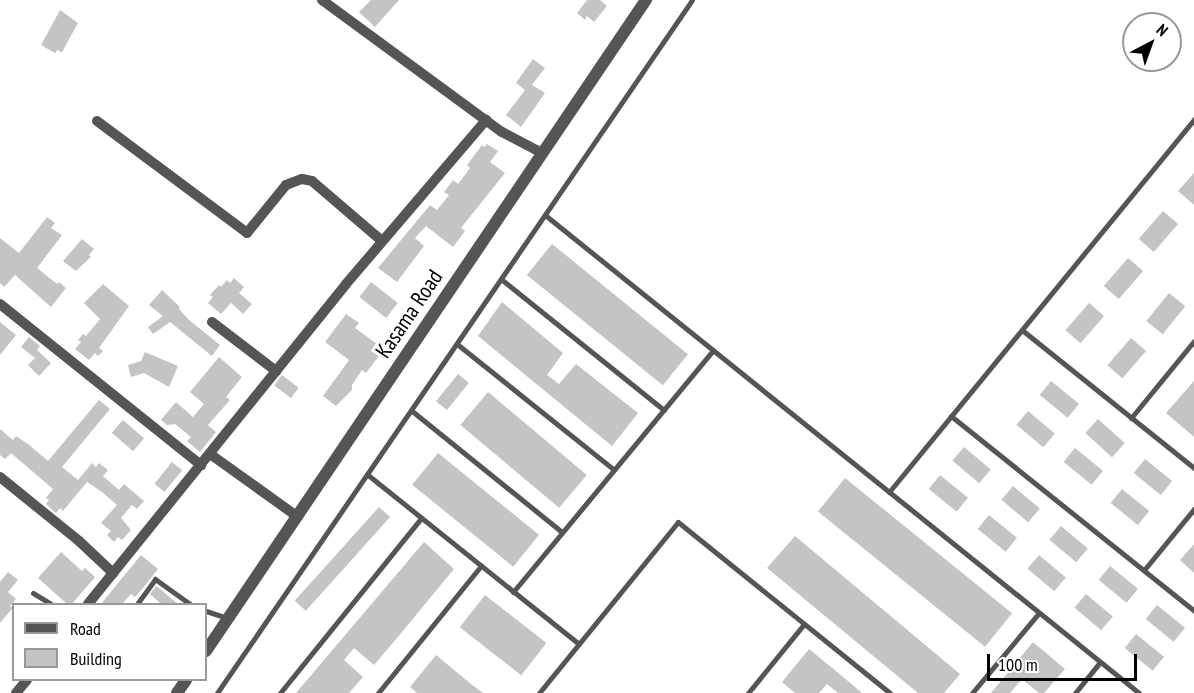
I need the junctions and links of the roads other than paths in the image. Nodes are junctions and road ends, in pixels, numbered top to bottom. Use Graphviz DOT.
graph roads {
  1 [pos="322,0"];
  2 [pos="646,0"];
  3 [pos="692,0"];
  4 [pos="1194,119"];
  5 [pos="486,120"];
  6 [pos="97,121"];
  7 [pos="542,153"];
  8 [pos="545,215"];
  9 [pos="382,241"];
  10 [pos="501,279"];
  11 [pos="0,304"];
  12 [pos="212,322"];
  13 [pos="1022,330"];
  14 [pos="1194,341"];
  15 [pos="457,344"];
  16 [pos="713,351"];
  17 [pos="276,371"];
  18 [pos="664,410"];
  19 [pos="412,411"];
  20 [pos="951,416"];
  21 [pos="1131,418"];
  22 [pos="210,454"];
  23 [pos="201,465"];
  24 [pos="1194,468"];
  25 [pos="614,471"];
  26 [pos="368,475"];
  27 [pos="0,477"];
  28 [pos="889,492"];
  29 [pos="1194,509"];
  30 [pos="298,517"];
  31 [pos="422,518"];
  32 [pos="562,532"];
  33 [pos="481,566"];
  34 [pos="1144,570"];
  35 [pos="113,573"];
  36 [pos="513,592"];
  37 [pos="33,593"];
  38 [pos="49,603"];
  39 [pos="89,603"];
  40 [pos="138,603"];
  41 [pos="189,603"];
  42 [pos="1194,610"];
  43 [pos="207,611"];
  44 [pos="1039,613"];
  45 [pos="227,618"];
  46 [pos="804,624"];
  47 [pos="579,644"];
  48 [pos="207,649"];
  49 [pos="1100,662"];
  50 [pos="26,681"];
  51 [pos="16,693"];
  52 [pos="217,693"];
  53 [pos="280,693"];
  54 [pos="380,693"];
  55 [pos="539,693"];
  56 [pos="748,693"];
  57 [pos="890,693"];
  58 [pos="972,693"];
  59 [pos="1074,693"];
  60 [pos="1139,693"];
  1 -- 5 [label="street"];
  2 -- 7 [label="street, Kasama Road"];
  3 -- 8 [label="lane"];
  4 -- 13 [label="lane"];
  5 -- 7 [label="street"];
  5 -- 9 [label="street"];
  6 -- 9 [label="street"];
  7 -- 30 [label="street, Kasama Road"];
  8 -- 10 [label="lane"];
  8 -- 16 [label="lane"];
  9 -- 17 [label="street"];
  10 -- 15 [label="lane"];
  10 -- 18 [label="lane"];
  11 -- 23 [label="street"];
  12 -- 17 [label="street"];
  13 -- 20 [label="lane"];
  13 -- 21 [label="lane"];
  14 -- 21 [label="lane"];
  15 -- 19 [label="lane"];
  15 -- 25 [label="lane"];
  16 -- 18 [label="lane"];
  16 -- 28 [label="lane"];
  17 -- 22 [label="street"];
  18 -- 25 [label="lane"];
  19 -- 26 [label="lane"];
  19 -- 32 [label="lane"];
  20 -- 28 [label="lane"];
  20 -- 34 [label="lane"];
  21 -- 24 [label="lane"];
  22 -- 23 [label="street"];
  22 -- 30 [label="street"];
  23 -- 35 [label="street"];
  25 -- 32 [label="lane"];
  26 -- 31 [label="lane"];
  26 -- 52 [label="lane"];
  27 -- 35 [label="street"];
  28 -- 44 [label="lane"];
  29 -- 34 [label="lane"];
  30 -- 45 [label="street, Kasama Road"];
  31 -- 33 [label="lane"];
  31 -- 53 [label="lane"];
  32 -- 36 [label="lane"];
  33 -- 36 [label="lane"];
  33 -- 54 [label="lane"];
  34 -- 42 [label="lane"];
  35 -- 39 [label="street"];
  36 -- 47 [label="lane"];
  37 -- 38 [label="lane"];
  40 -- 41 [label="lane"];
  43 -- 45 [label="lane"];
  44 -- 49 [label="lane"];
  44 -- 58 [label="lane"];
  45 -- 48 [label="street, Kasama Road"];
  46 -- 47 [label="lane"];
  46 -- 56 [label="lane"];
  46 -- 57 [label="lane"];
  47 -- 55 [label="lane"];
  49 -- 59 [label="lane"];
  49 -- 60 [label="lane"];
  50 -- 51 [label="street"];
}
